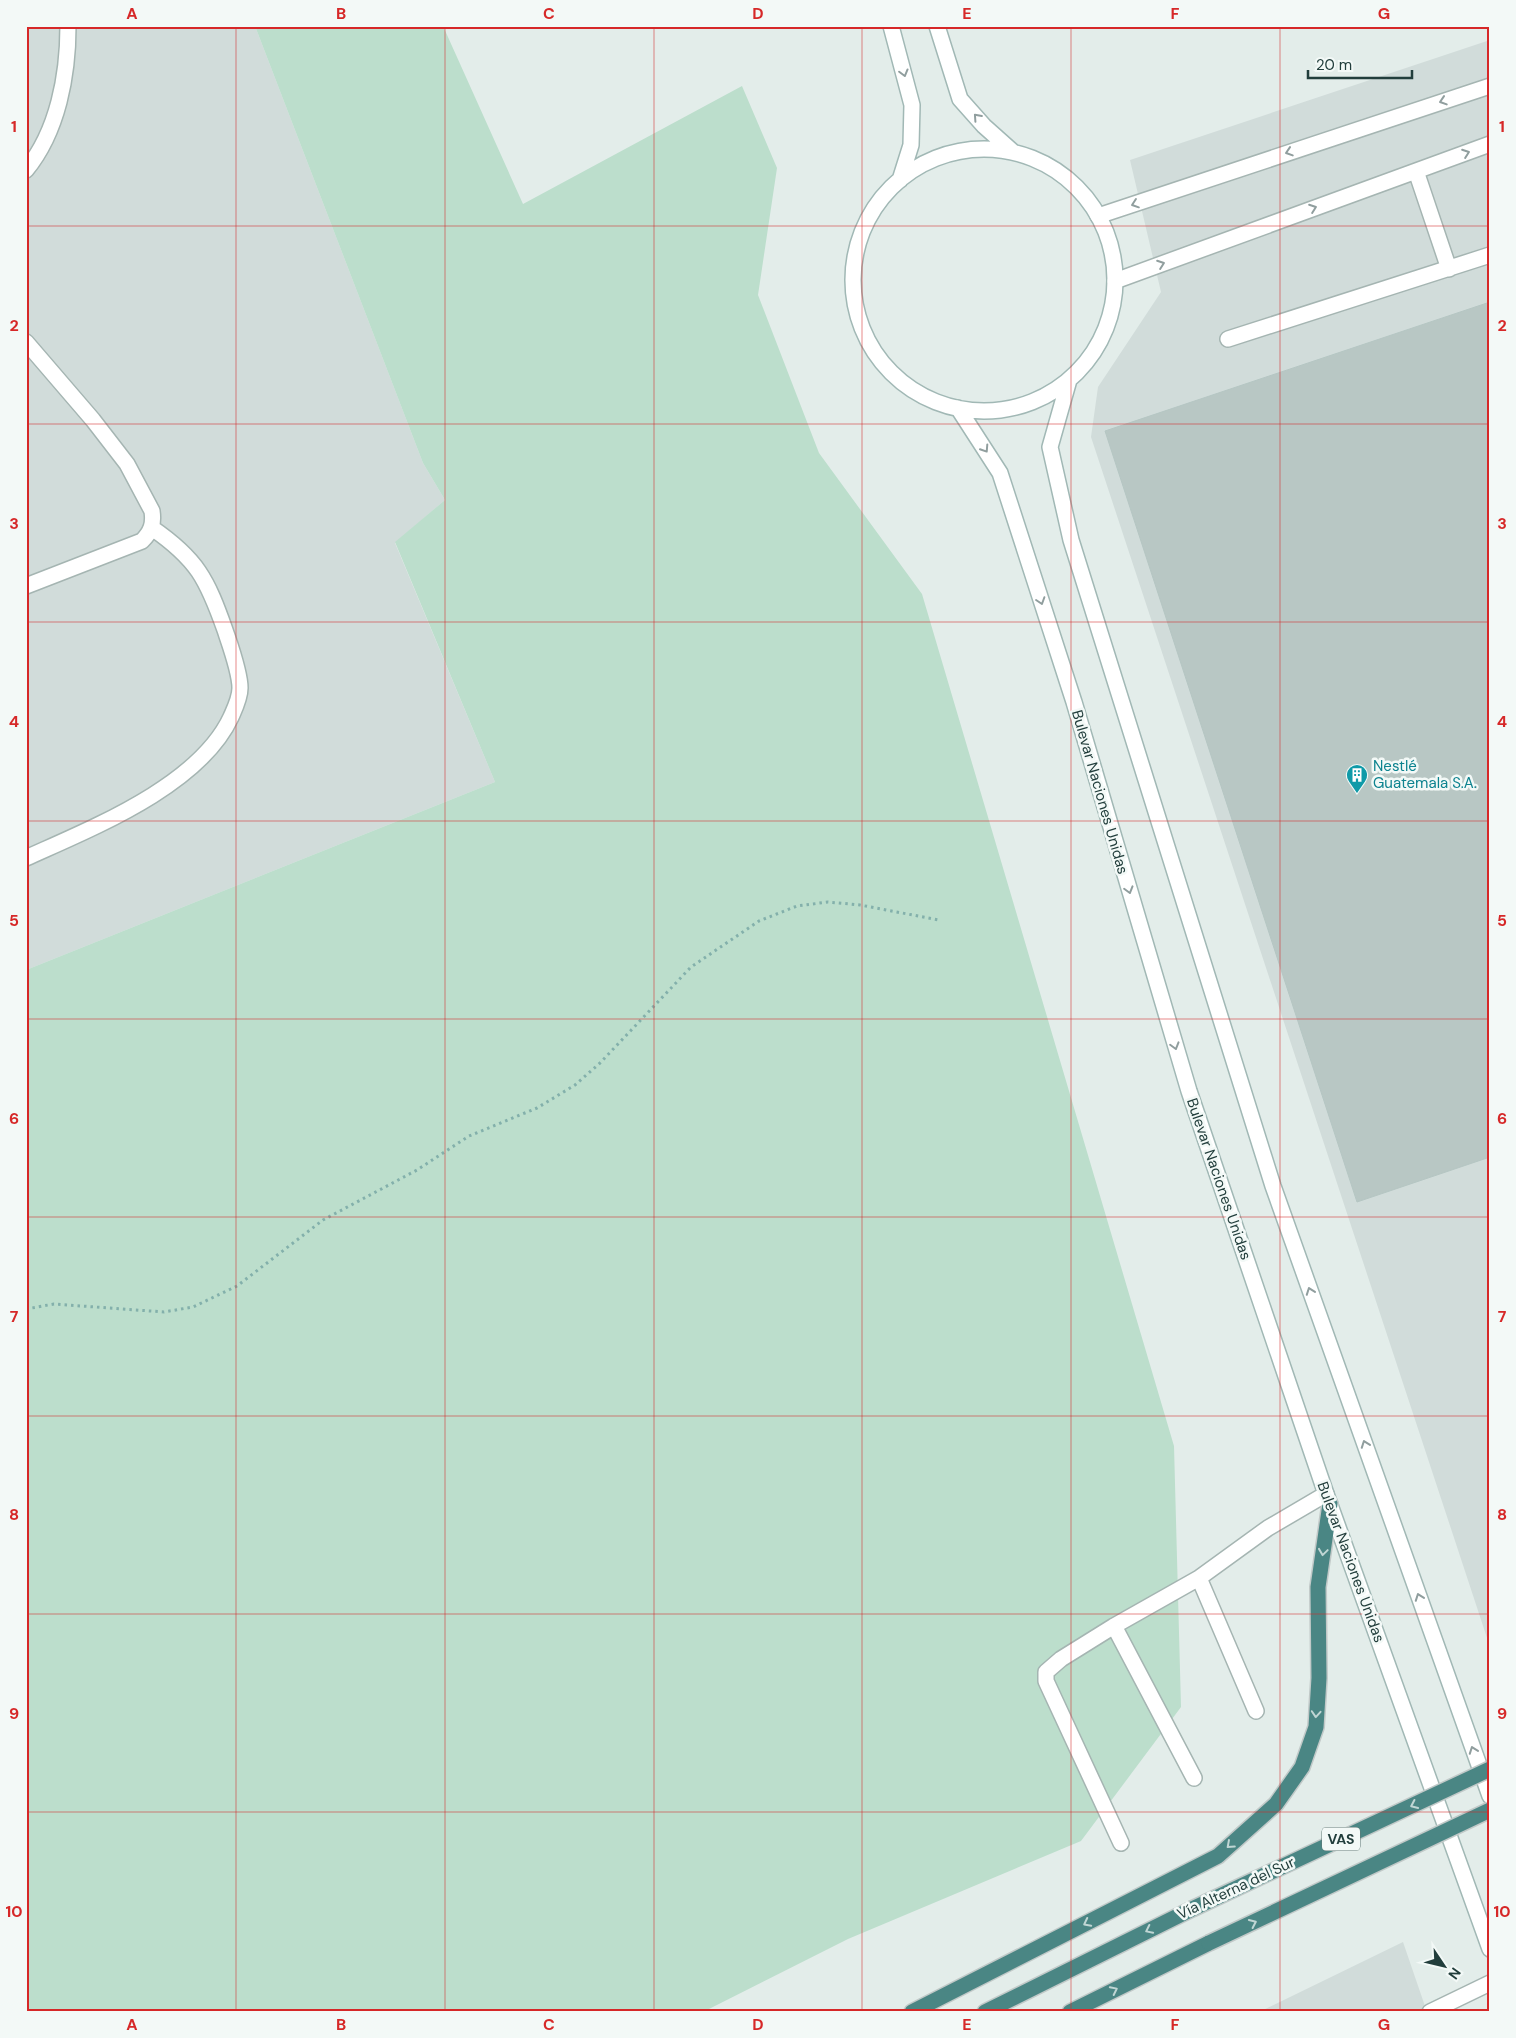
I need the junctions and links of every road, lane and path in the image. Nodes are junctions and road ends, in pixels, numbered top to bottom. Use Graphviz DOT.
graph roads {
  1 [pos="68,26"];
  2 [pos="891,26"];
  3 [pos="937,26"];
  4 [pos="1490,86"];
  5 [pos="1490,144"];
  6 [pos="1012,151"];
  7 [pos="26,170"];
  8 [pos="1416,171"];
  9 [pos="900,180"];
  10 [pos="1098,216"];
  11 [pos="1490,255"];
  12 [pos="1449,268"];
  13 [pos="1115,281"];
  14 [pos="1228,339"];
  15 [pos="26,342"];
  16 [pos="1069,380"];
  17 [pos="958,408"];
  18 [pos="152,528"];
  19 [pos="26,586"];
  20 [pos="26,858"];
  21 [pos="939,920"];
  22 [pos="26,1309"];
  23 [pos="1328,1499"];
  24 [pos="1199,1578"];
  25 [pos="1114,1626"];
  26 [pos="1256,1711"];
  27 [pos="1490,1769"];
  28 [pos="1194,1778"];
  29 [pos="1490,1796"];
  30 [pos="1490,1810"];
  31 [pos="1121,1843"];
  32 [pos="1490,1949"];
  33 [pos="1490,1982"];
  34 [pos="912,2012"];
  35 [pos="985,2012"];
  36 [pos="1070,2012"];
  37 [pos="1430,2012"];
  1 -- 7 [label="main road"];
  2 -- 9 [label="main road, one-way"];
  6 -- 3 [label="main road, one-way"];
  4 -- 10 [label="main road, one-way"];
  8 -- 5 [label="main road, one-way"];
  6 -- 9 [label="main road"];
  6 -- 10 [label="main road"];
  8 -- 12 [label="main road"];
  13 -- 8 [label="main road, one-way"];
  9 -- 17 [label="main road"];
  10 -- 13 [label="main road"];
  11 -- 12 [label="main road"];
  12 -- 14 [label="main road"];
  13 -- 16 [label="main road"];
  15 -- 18 [label="main road"];
  16 -- 17 [label="main road"];
  29 -- 16 [label="main road, one-way"];
  17 -- 23 [label="main road, Bulevar Naciones Unidas, one-way"];
  18 -- 19 [label="main road"];
  18 -- 20 [label="main road"];
  21 -- 22 [label="path"];
  23 -- 24 [label="main road"];
  23 -- 32 [label="main road, Bulevar Naciones Unidas"];
  23 -- 34 [label="highway, one-way"];
  24 -- 25 [label="main road"];
  24 -- 26 [label="main road"];
  25 -- 28 [label="main road"];
  25 -- 31 [label="main road"];
  27 -- 35 [label="highway, Vía Alterna del Sur / VAS, one-way, bridge"];
  36 -- 30 [label="highway, VAS, one-way, bridge"];
  33 -- 37 [label="main road"];
}
